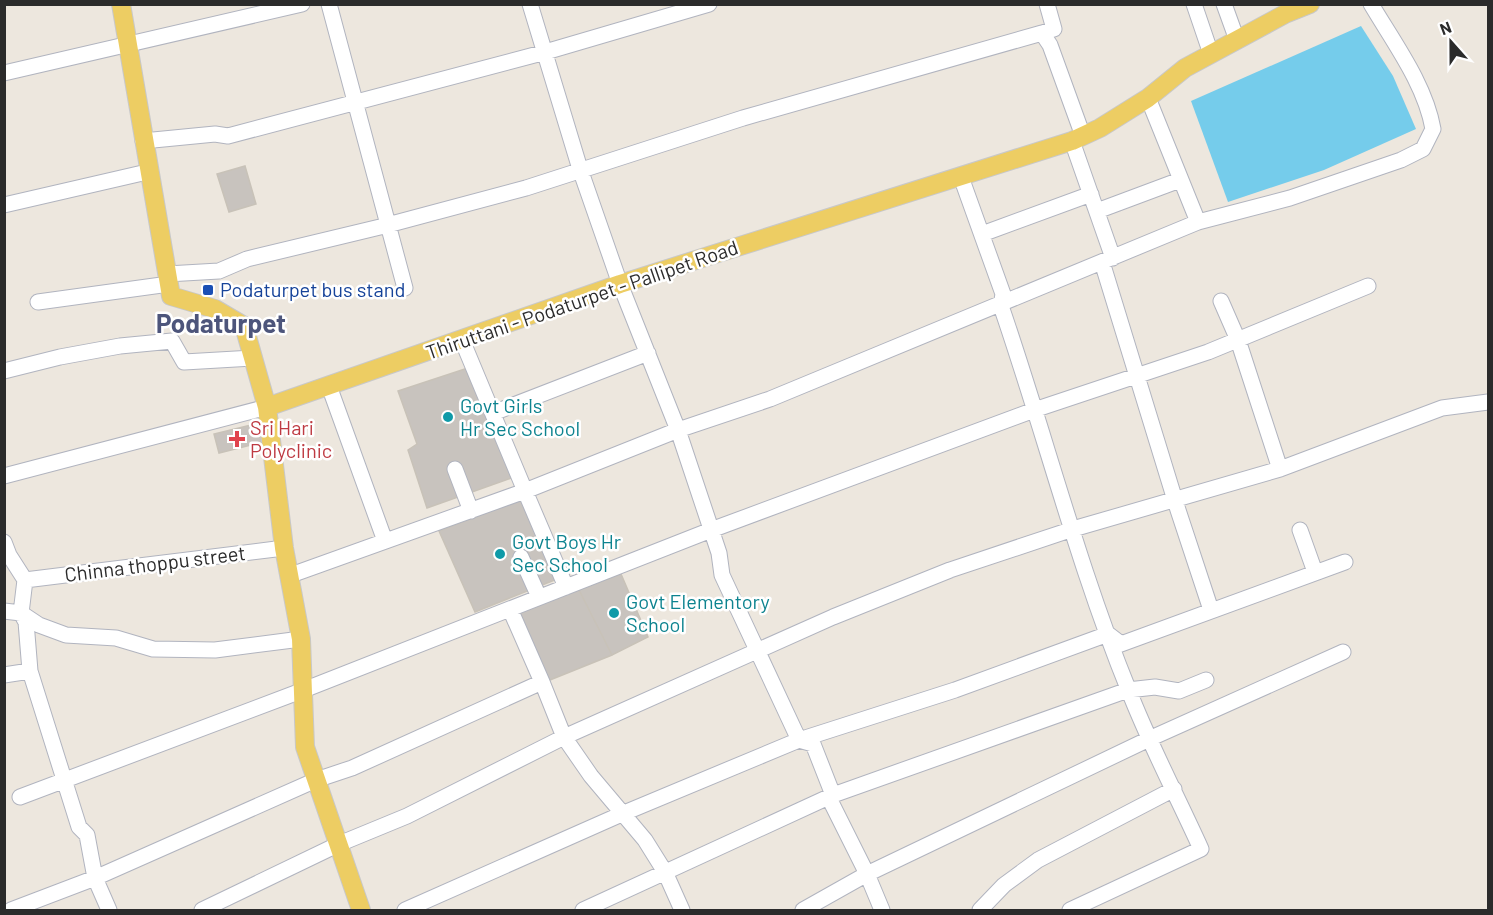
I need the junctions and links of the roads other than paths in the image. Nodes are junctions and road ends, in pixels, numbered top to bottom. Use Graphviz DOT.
graph roads {
  1 [pos="120,4"];
  2 [pos="302,4"];
  3 [pos="329,4"];
  4 [pos="530,4"];
  5 [pos="709,4"];
  6 [pos="1047,4"];
  7 [pos="1194,4"];
  8 [pos="1224,4"];
  9 [pos="1310,4"];
  10 [pos="1371,4"];
  11 [pos="1042,33"];
  12 [pos="1237,40"];
  13 [pos="126,46"];
  14 [pos="542,53"];
  15 [pos="1211,54"];
  16 [pos="4,73"];
  17 [pos="1148,98"];
  18 [pos="355,104"];
  19 [pos="1077,138"];
  20 [pos="143,141"];
  21 [pos="580,169"];
  22 [pos="147,172"];
  23 [pos="961,177"];
  24 [pos="1180,180"];
  25 [pos="1091,194"];
  26 [pos="4,205"];
  27 [pos="1097,211"];
  28 [pos="1198,222"];
  29 [pos="390,225"];
  30 [pos="982,234"];
  31 [pos="1108,260"];
  32 [pos="168,279"];
  33 [pos="620,284"];
  34 [pos="1368,285"];
  35 [pos="405,288"];
  36 [pos="1221,301"];
  37 [pos="38,302"];
  38 [pos="1001,306"];
  39 [pos="462,340"];
  40 [pos="1238,340"];
  41 [pos="648,353"];
  42 [pos="253,358"];
  43 [pos="4,371"];
  44 [pos="1138,375"];
  45 [pos="328,386"];
  46 [pos="1488,402"];
  47 [pos="267,407"];
  48 [pos="1037,409"];
  49 [pos="493,413"];
  50 [pos="678,430"];
  51 [pos="455,469"];
  52 [pos="1280,469"];
  53 [pos="5,475"];
  54 [pos="525,491"];
  55 [pos="1175,501"];
  56 [pos="471,511"];
  57 [pos="1073,529"];
  58 [pos="711,530"];
  59 [pos="1300,530"];
  60 [pos="385,541"];
  61 [pos="4,542"];
  62 [pos="284,548"];
  63 [pos="521,557"];
  64 [pos="1345,562"];
  65 [pos="1315,572"];
  66 [pos="291,575"];
  67 [pos="25,580"];
  68 [pos="566,587"];
  69 [pos="539,597"];
  70 [pos="510,609"];
  71 [pos="1211,610"];
  72 [pos="4,611"];
  73 [pos="21,613"];
  74 [pos="1108,634"];
  75 [pos="301,639"];
  76 [pos="759,652"];
  77 [pos="1343,652"];
  78 [pos="30,671"];
  79 [pos="4,675"];
  80 [pos="1206,680"];
  81 [pos="542,682"];
  82 [pos="1128,690"];
  83 [pos="301,691"];
  84 [pos="564,736"];
  85 [pos="1149,739"];
  86 [pos="799,740"];
  87 [pos="63,779"];
  88 [pos="316,780"];
  89 [pos="1174,789"];
  90 [pos="833,795"];
  91 [pos="20,797"];
  92 [pos="624,813"];
  93 [pos="339,844"];
  94 [pos="665,872"];
  95 [pos="867,874"];
  96 [pos="95,878"];
  97 [pos="11,910"];
  98 [pos="109,910"];
  99 [pos="202,910"];
  100 [pos="361,910"];
  101 [pos="405,910"];
  102 [pos="583,910"];
  103 [pos="682,910"];
  104 [pos="803,910"];
  105 [pos="882,910"];
  106 [pos="980,910"];
  107 [pos="1070,910"];
  1 -- 13 [label="main road"];
  2 -- 13 [label="street"];
  3 -- 18 [label="street"];
  4 -- 14 [label="street"];
  5 -- 14 [label="street"];
  6 -- 11 [label="street"];
  7 -- 15 [label="street"];
  8 -- 12 [label="street"];
  9 -- 12 [label="main road, Thiruttani - Podaturpet - Pallipet Road"];
  10 -- 28 [label="street"];
  11 -- 19 [label="street"];
  11 -- 21 [label="street"];
  12 -- 15 [label="main road, Thiruttani - Podaturpet - Pallipet Road"];
  13 -- 16 [label="street"];
  13 -- 20 [label="main road"];
  14 -- 18 [label="street"];
  14 -- 21 [label="street"];
  15 -- 17 [label="main road, Thiruttani - Podaturpet - Pallipet Road"];
  17 -- 19 [label="main road, Thiruttani - Podaturpet - Pallipet Road"];
  17 -- 24 [label="street"];
  18 -- 20 [label="street"];
  18 -- 29 [label="street"];
  19 -- 23 [label="main road, Thiruttani - Podaturpet - Pallipet Road"];
  19 -- 25 [label="street"];
  20 -- 22 [label="main road"];
  21 -- 29 [label="street"];
  21 -- 33 [label="street"];
  22 -- 26 [label="street"];
  22 -- 32 [label="main road"];
  23 -- 30 [label="street"];
  23 -- 33 [label="main road, Thiruttani - Podaturpet - Pallipet Road"];
  24 -- 27 [label="street"];
  24 -- 28 [label="street"];
  25 -- 27 [label="street"];
  25 -- 30 [label="street"];
  27 -- 31 [label="street"];
  28 -- 31 [label="street"];
  29 -- 32 [label="street"];
  29 -- 35 [label="street"];
  30 -- 38 [label="street"];
  31 -- 38 [label="street"];
  31 -- 44 [label="street"];
  32 -- 37 [label="street"];
  32 -- 42 [label="main road"];
  33 -- 39 [label="main road, Thiruttani - Podaturpet - Pallipet Road"];
  33 -- 41 [label="street"];
  34 -- 40 [label="street"];
  36 -- 40 [label="street"];
  38 -- 48 [label="street"];
  38 -- 50 [label="street"];
  39 -- 45 [label="main road, Thiruttani - Podaturpet - Pallipet Road"];
  39 -- 49 [label="street"];
  40 -- 44 [label="street"];
  40 -- 52 [label="street"];
  41 -- 49 [label="street"];
  41 -- 50 [label="street"];
  42 -- 43 [label="street"];
  42 -- 47 [label="main road"];
  44 -- 48 [label="street"];
  44 -- 55 [label="street"];
  45 -- 47 [label="main road, Thiruttani - Podaturpet - Pallipet Road"];
  45 -- 60 [label="street"];
  46 -- 52 [label="street"];
  47 -- 53 [label="street"];
  47 -- 62 [label="main road"];
  48 -- 57 [label="street"];
  48 -- 58 [label="street"];
  49 -- 54 [label="street"];
  50 -- 54 [label="street"];
  50 -- 58 [label="street"];
  51 -- 56 [label="street"];
  52 -- 55 [label="street"];
  54 -- 56 [label="street"];
  54 -- 68 [label="street"];
  55 -- 57 [label="street"];
  55 -- 71 [label="street"];
  56 -- 60 [label="street"];
  57 -- 74 [label="street"];
  57 -- 76 [label="street"];
  58 -- 68 [label="street"];
  58 -- 76 [label="street"];
  59 -- 65 [label="street"];
  60 -- 66 [label="street"];
  61 -- 67 [label="street"];
  62 -- 66 [label="main road"];
  62 -- 67 [label="street, Chinna thoppu street"];
  63 -- 69 [label="street"];
  64 -- 65 [label="street"];
  65 -- 71 [label="street"];
  66 -- 75 [label="main road"];
  67 -- 73 [label="street"];
  68 -- 69 [label="street"];
  69 -- 70 [label="street"];
  70 -- 81 [label="street"];
  70 -- 83 [label="street"];
  71 -- 74 [label="street"];
  72 -- 73 [label="street"];
  73 -- 75 [label="street"];
  73 -- 78 [label="street"];
  74 -- 82 [label="street"];
  74 -- 86 [label="street"];
  75 -- 83 [label="main road"];
  76 -- 84 [label="street"];
  76 -- 86 [label="street"];
  77 -- 85 [label="street"];
  78 -- 79 [label="street"];
  78 -- 87 [label="street"];
  80 -- 82 [label="street"];
  81 -- 84 [label="street"];
  81 -- 88 [label="street"];
  82 -- 85 [label="street"];
  82 -- 90 [label="street"];
  83 -- 87 [label="street"];
  83 -- 88 [label="main road"];
  84 -- 92 [label="street"];
  84 -- 93 [label="street"];
  85 -- 89 [label="street"];
  85 -- 95 [label="street"];
  86 -- 90 [label="street"];
  86 -- 92 [label="street"];
  87 -- 91 [label="street"];
  87 -- 96 [label="street"];
  88 -- 93 [label="main road"];
  88 -- 96 [label="street"];
  89 -- 106 [label="street"];
  89 -- 107 [label="street"];
  90 -- 94 [label="street"];
  90 -- 95 [label="street"];
  92 -- 94 [label="street"];
  92 -- 101 [label="street"];
  93 -- 99 [label="street"];
  93 -- 100 [label="main road"];
  94 -- 102 [label="street"];
  94 -- 103 [label="street"];
  95 -- 104 [label="street"];
  95 -- 105 [label="street"];
  96 -- 97 [label="street"];
  96 -- 98 [label="street"];
}
